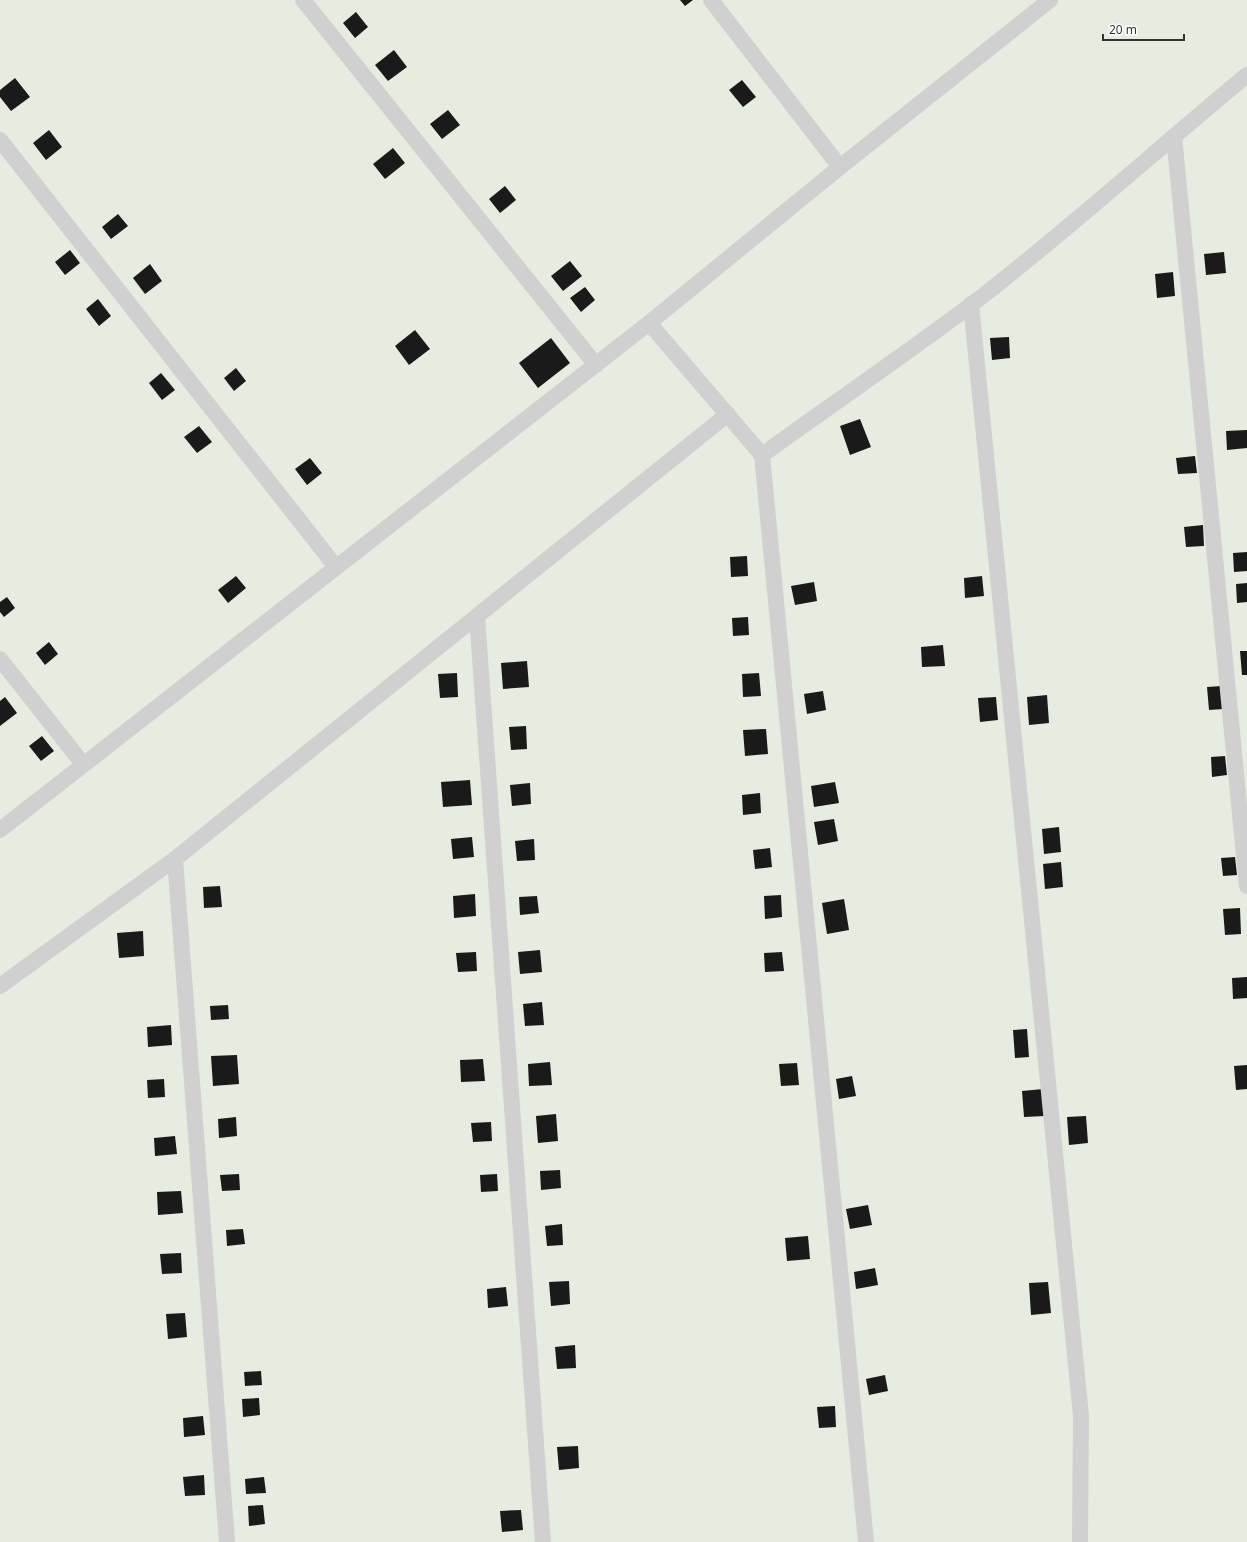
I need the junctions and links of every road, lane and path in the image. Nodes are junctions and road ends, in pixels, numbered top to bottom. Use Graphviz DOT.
graph roads {
  1 [pos="303,0"];
  2 [pos="711,0"];
  3 [pos="1050,0"];
  4 [pos="1247,75"];
  5 [pos="1174,136"];
  6 [pos="0,140"];
  7 [pos="840,167"];
  8 [pos="971,304"];
  9 [pos="649,324"];
  10 [pos="596,365"];
  11 [pos="728,414"];
  12 [pos="762,455"];
  13 [pos="336,567"];
  14 [pos="477,616"];
  15 [pos="0,659"];
  16 [pos="83,764"];
  17 [pos="0,830"];
  18 [pos="175,859"];
  19 [pos="1247,886"];
  20 [pos="0,986"];
  21 [pos="227,1542"];
  22 [pos="543,1542"];
  23 [pos="866,1542"];
  24 [pos="1080,1542"];
  1 -- 10 [label="lane"];
  2 -- 7 [label="lane"];
  3 -- 7 [label="lane"];
  4 -- 5 [label="lane"];
  5 -- 8 [label="lane"];
  5 -- 19 [label="lane"];
  6 -- 13 [label="lane"];
  7 -- 9 [label="lane"];
  8 -- 12 [label="lane"];
  8 -- 24 [label="lane"];
  9 -- 10 [label="lane"];
  9 -- 11 [label="lane"];
  10 -- 13 [label="lane"];
  11 -- 12 [label="lane"];
  11 -- 14 [label="lane"];
  12 -- 23 [label="lane"];
  13 -- 16 [label="lane"];
  14 -- 18 [label="lane"];
  14 -- 22 [label="lane"];
  15 -- 16 [label="lane"];
  16 -- 17 [label="lane"];
  18 -- 20 [label="lane"];
  18 -- 21 [label="lane"];
}
